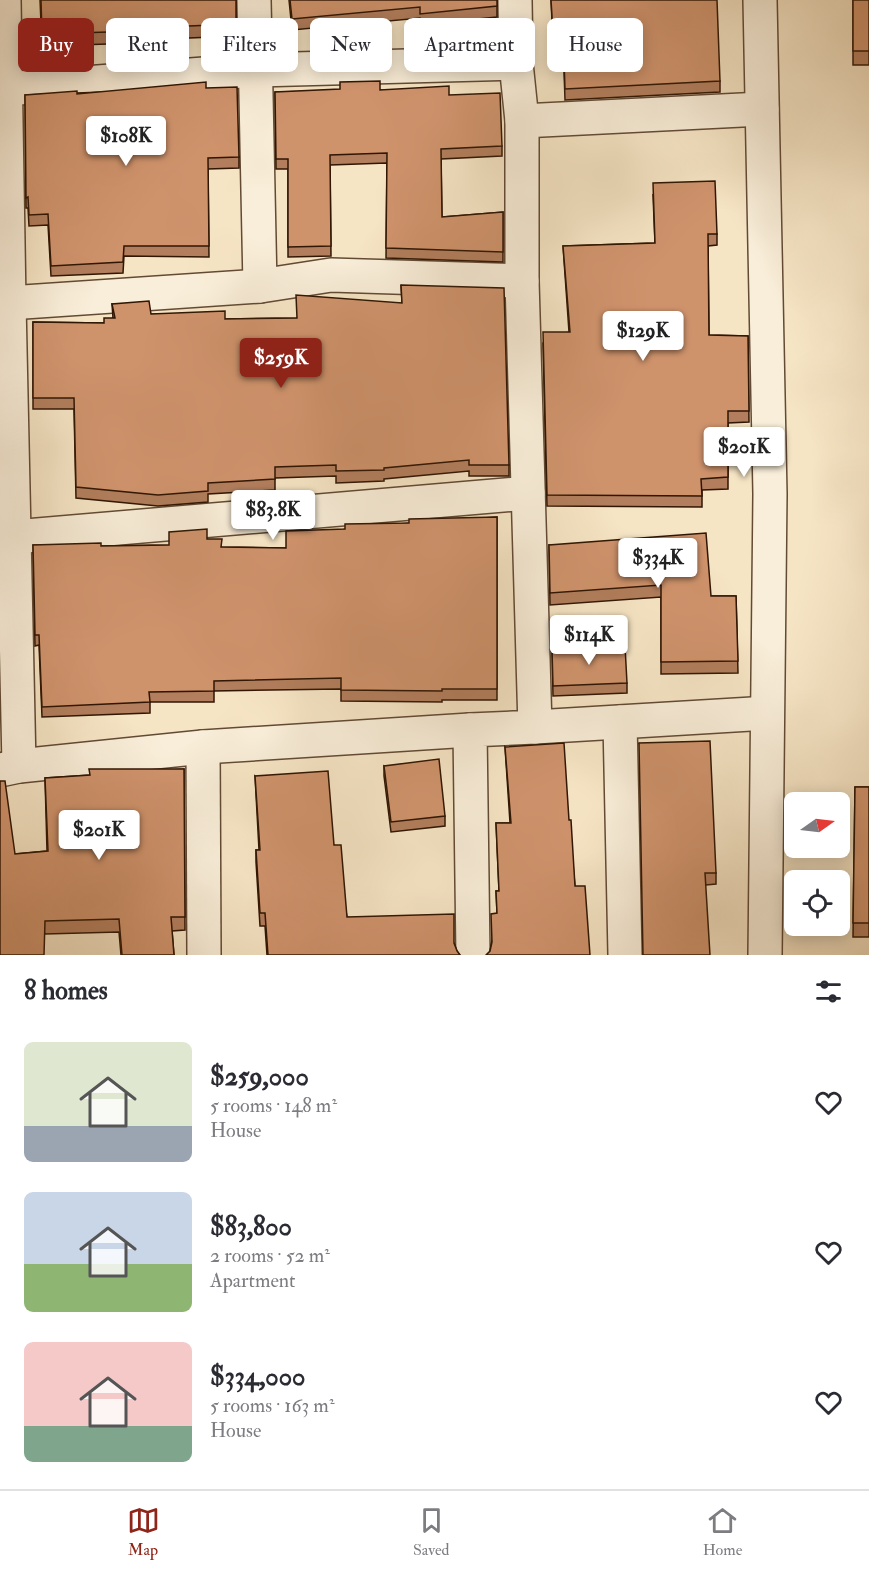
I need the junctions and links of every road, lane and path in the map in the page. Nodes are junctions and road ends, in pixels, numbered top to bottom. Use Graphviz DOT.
graph roads {
  1 [pos="4,0"];
  2 [pos="254,0"];
  3 [pos="515,0"];
  4 [pos="760,0"];
  5 [pos="255,18"];
  6 [pos="515,18"];
  7 [pos="404,66"];
  8 [pos="298,69"];
  9 [pos="230,72"];
  10 [pos="257,72"];
  11 [pos="517,72"];
  12 [pos="5,89"];
  13 [pos="762,109"];
  14 [pos="522,121"];
  15 [pos="3,148"];
  16 [pos="522,281"];
  17 [pos="260,286"];
  18 [pos="9,303"];
  19 [pos="528,493"];
  20 [pos="14,537"];
  21 [pos="767,713"];
  22 [pos="620,722"];
  23 [pos="535,726"];
  24 [pos="470,730"];
  25 [pos="202,747"];
  26 [pos="10,768"];
  27 [pos="204,955"];
  28 [pos="473,955"];
  29 [pos="625,955"];
  30 [pos="765,955"];
  1 -- 12 [label="street"];
  2 -- 5 [label="street"];
  3 -- 6 [label="street"];
  4 -- 13 [label="street"];
  7 -- 8 [label="street"];
  9 -- 12 [label="street"];
  10 -- 17 [label="street"];
  11 -- 14 [label="street"];
  12 -- 15 [label="street"];
  13 -- 14 [label="street"];
  13 -- 21 [label="street"];
  14 -- 16 [label="street"];
  15 -- 18 [label="street"];
  16 -- 17 [label="street"];
  16 -- 19 [label="street"];
  17 -- 18 [label="street"];
  18 -- 20 [label="street"];
  19 -- 20 [label="street"];
  19 -- 23 [label="street"];
  20 -- 26 [label="street"];
  21 -- 22 [label="street"];
  21 -- 30 [label="street"];
  22 -- 23 [label="street"];
  22 -- 29 [label="street"];
  23 -- 24 [label="street"];
  24 -- 25 [label="street"];
  24 -- 28 [label="street"];
  25 -- 26 [label="street"];
  25 -- 27 [label="street"];
}
